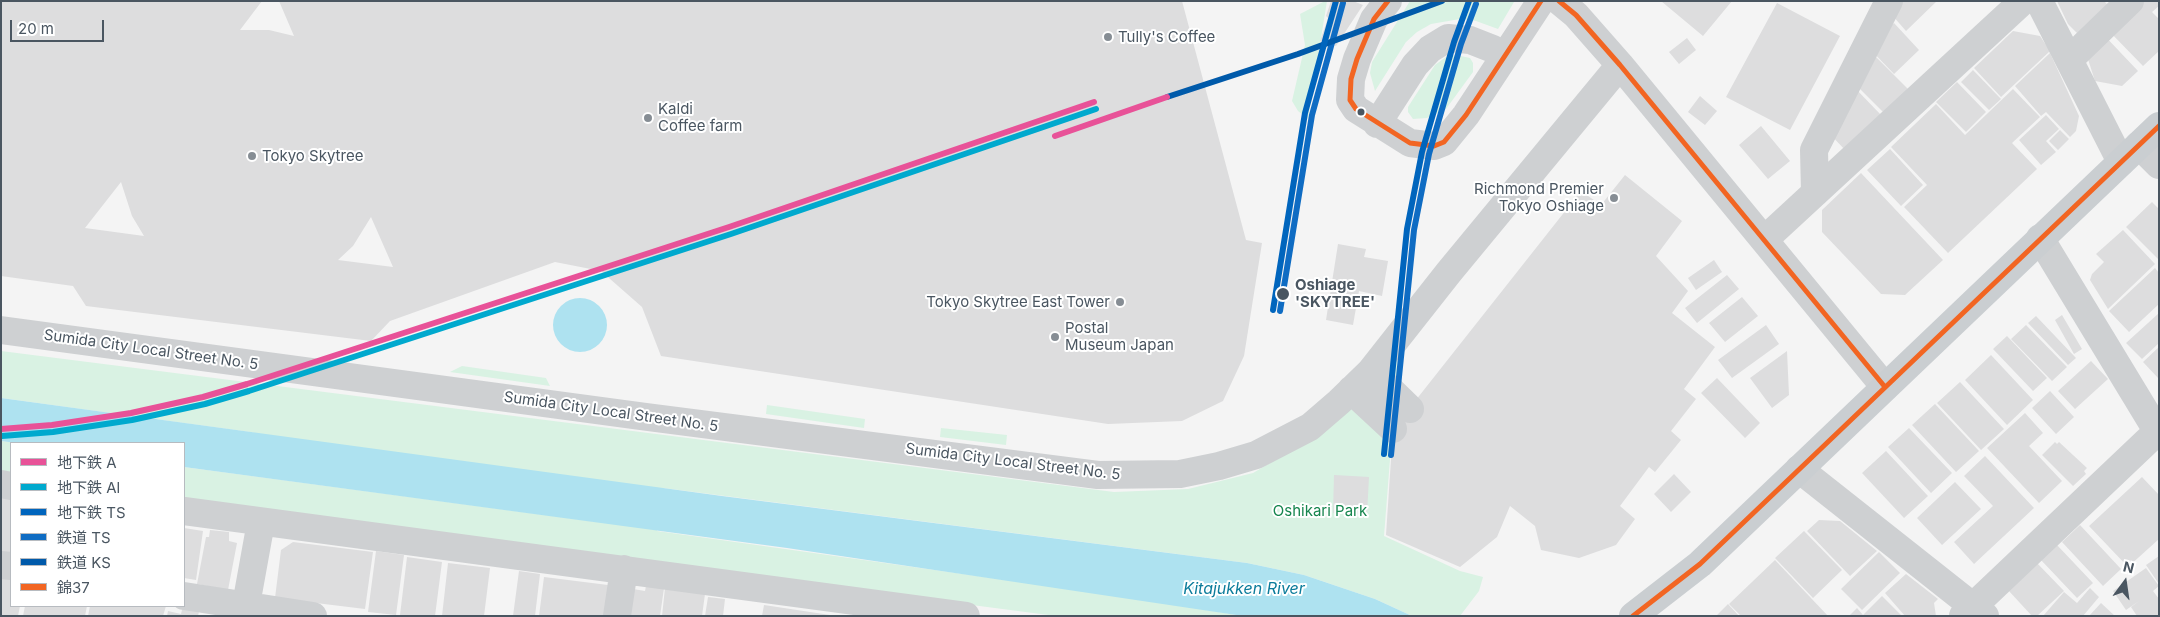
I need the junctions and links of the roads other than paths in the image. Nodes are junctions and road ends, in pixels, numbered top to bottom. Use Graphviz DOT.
graph roads {
  1 [pos="1388,1"];
  2 [pos="1540,1"];
  3 [pos="1559,1"];
  4 [pos="1889,1"];
  5 [pos="2023,1"];
  6 [pos="2039,1"];
  7 [pos="2130,1"];
  8 [pos="1505,56"];
  9 [pos="2069,60"];
  10 [pos="1620,65"];
  11 [pos="1377,124"];
  12 [pos="2159,126"];
  13 [pos="2130,154"];
  14 [pos="2159,165"];
  15 [pos="1815,193"];
  16 [pos="2040,238"];
  17 [pos="1764,240"];
  18 [pos="1,330"];
  19 [pos="1370,371"];
  20 [pos="1885,387"];
  21 [pos="1351,390"];
  22 [pos="2158,432"];
  23 [pos="1799,469"];
  24 [pos="185,511"];
  25 [pos="260,522"];
  26 [pos="624,569"];
  27 [pos="185,596"];
  28 [pos="245,611"];
  29 [pos="914,612"];
  30 [pos="1974,613"];
  31 [pos="313,616"];
  32 [pos="617,616"];
  33 [pos="966,616"];
  34 [pos="1633,616"];
  1 -- 11 [label="street"];
  2 -- 8 [label="street"];
  3 -- 10 [label="street"];
  4 -- 15 [label="street"];
  5 -- 15 [label="street"];
  6 -- 9 [label="street"];
  7 -- 9 [label="street"];
  8 -- 11 [label="street"];
  8 -- 11 [label="street"];
  9 -- 13 [label="street"];
  10 -- 17 [label="street"];
  10 -- 19 [label="street, Sumida City Local Street No. 5"];
  12 -- 13 [label="main road"];
  13 -- 14 [label="street"];
  13 -- 16 [label="main road"];
  15 -- 17 [label="street"];
  16 -- 20 [label="main road"];
  16 -- 22 [label="street"];
  17 -- 20 [label="street"];
  18 -- 21 [label="street, Sumida City Local Street No. 5"];
  19 -- 21 [label="street, Sumida City Local Street No. 5"];
  19 -- 21 [label="street"];
  20 -- 23 [label="main road"];
  22 -- 30 [label="street"];
  23 -- 30 [label="street"];
  23 -- 34 [label="main road"];
  24 -- 25 [label="street"];
  25 -- 26 [label="street"];
  25 -- 28 [label="street"];
  26 -- 29 [label="street"];
  26 -- 32 [label="street"];
  27 -- 28 [label="street"];
  28 -- 31 [label="street"];
  29 -- 33 [label="street"];
}
